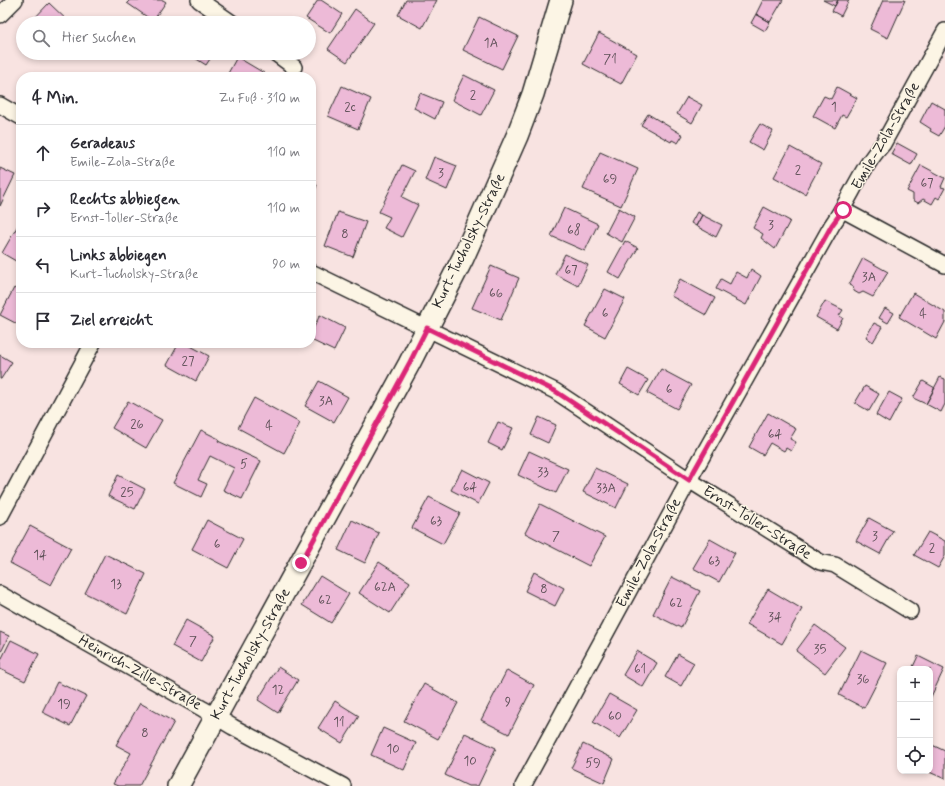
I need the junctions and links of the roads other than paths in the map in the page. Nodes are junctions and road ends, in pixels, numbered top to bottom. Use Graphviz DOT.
graph roads {
  1 [pos="15,0"];
  2 [pos="198,0"];
  3 [pos="561,0"];
  4 [pos="0,15"];
  5 [pos="222,16"];
  6 [pos="945,31"];
  7 [pos="284,60"];
  8 [pos="294,67"];
  9 [pos="0,105"];
  10 [pos="16,114"];
  11 [pos="843,210"];
  12 [pos="945,265"];
  13 [pos="316,274"];
  14 [pos="427,328"];
  15 [pos="90,348"];
  16 [pos="689,480"];
  17 [pos="0,517"];
  18 [pos="0,594"];
  19 [pos="910,611"];
  20 [pos="216,717"];
  21 [pos="178,786"];
  22 [pos="343,786"];
  23 [pos="523,786"];
  1 -- 4 [label="street"];
  2 -- 5 [label="street"];
  3 -- 14 [label="main road, Kurt-Tucholsky-Straße"];
  6 -- 11 [label="street, Emile-Zola-Straße"];
  7 -- 8 [label="street"];
  9 -- 10 [label="street"];
  11 -- 12 [label="street"];
  11 -- 16 [label="street, Emile-Zola-Straße"];
  13 -- 14 [label="street, Ernst-Toller-Straße"];
  14 -- 16 [label="street, Ernst-Toller-Straße"];
  14 -- 20 [label="main road, Kurt-Tucholsky-Straße"];
  15 -- 17 [label="street"];
  16 -- 19 [label="street, Ernst-Toller-Straße"];
  16 -- 23 [label="street, Emile-Zola-Straße"];
  18 -- 20 [label="street, Heinrich-Zille-Straße"];
  20 -- 21 [label="main road, Kurt-Tucholsky-Straße"];
  20 -- 22 [label="street, Heinrich-Zille-Straße"];
}
